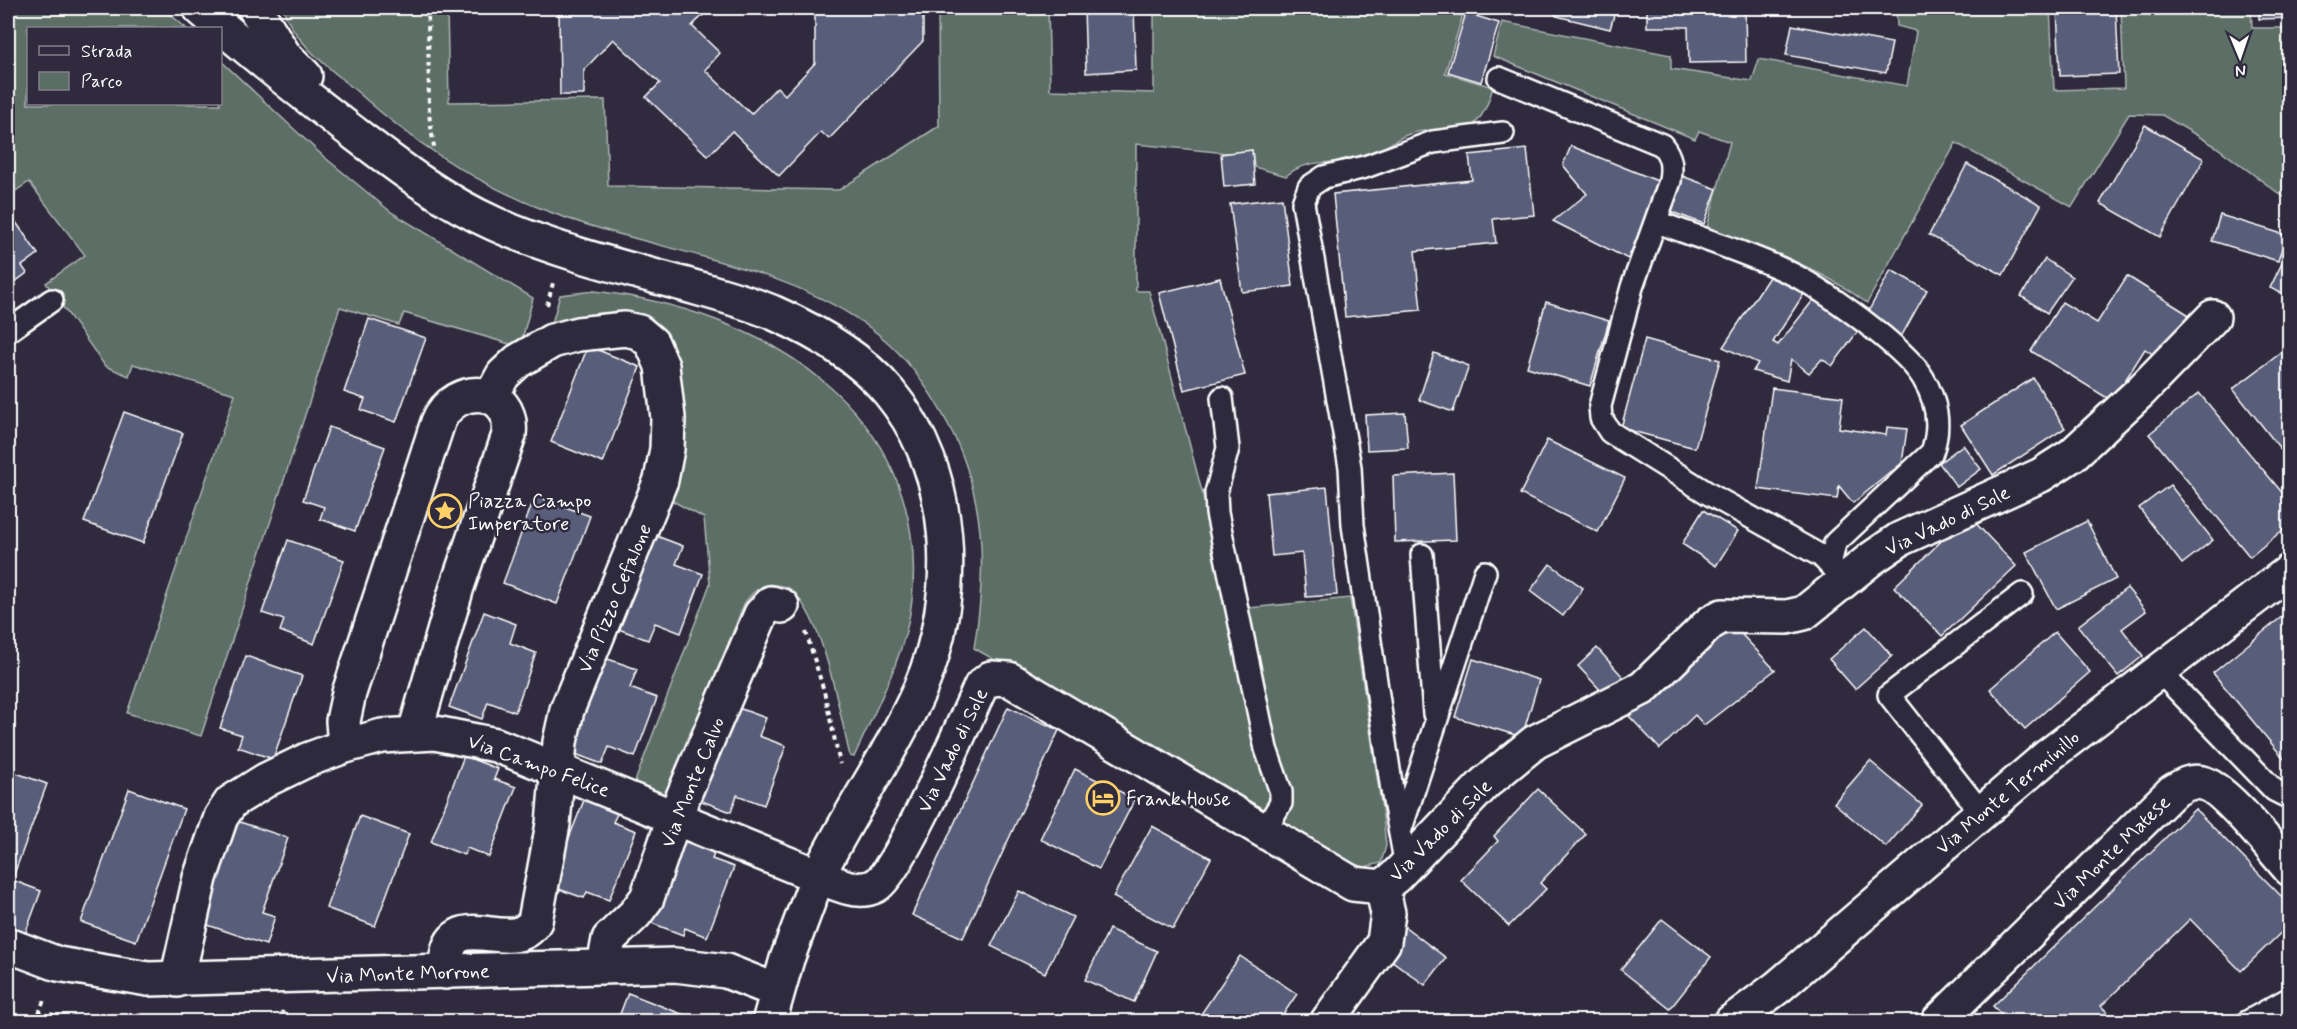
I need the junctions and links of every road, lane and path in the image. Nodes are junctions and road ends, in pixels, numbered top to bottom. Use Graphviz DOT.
graph roads {
  1 [pos="200,8"];
  2 [pos="428,8"];
  3 [pos="260,14"];
  4 [pos="1499,78"];
  5 [pos="429,114"];
  6 [pos="1503,133"];
  7 [pos="384,156"];
  8 [pos="1657,222"];
  9 [pos="561,248"];
  10 [pos="52,300"];
  11 [pos="2213,317"];
  12 [pos="8,332"];
  13 [pos="536,349"];
  14 [pos="491,397"];
  15 [pos="1222,398"];
  16 [pos="1422,555"];
  17 [pos="2289,571"];
  18 [pos="1485,572"];
  19 [pos="1838,573"];
  20 [pos="2022,594"];
  21 [pos="782,606"];
  22 [pos="2158,670"];
  23 [pos="1435,723"];
  24 [pos="415,732"];
  25 [pos="345,746"];
  26 [pos="559,769"];
  27 [pos="866,787"];
  28 [pos="2289,798"];
  29 [pos="1981,812"];
  30 [pos="674,818"];
  31 [pos="1264,831"];
  32 [pos="1403,850"];
  33 [pos="2289,869"];
  34 [pos="818,876"];
  35 [pos="1382,887"];
  36 [pos="8,945"];
  37 [pos="604,966"];
  38 [pos="446,972"];
  39 [pos="177,980"];
  40 [pos="2289,998"];
  41 [pos="773,1006"];
  42 [pos="1327,1022"];
  43 [pos="1731,1022"];
  44 [pos="1938,1022"];
  45 [pos="2247,1022"];
  1 -- 7 [label="street"];
  2 -- 5 [label="path"];
  3 -- 7 [label="street"];
  4 -- 8 [label="lane"];
  6 -- 32 [label="lane"];
  7 -- 9 [label="street"];
  8 -- 19 [label="lane"];
  8 -- 19 [label="lane"];
  9 -- 13 [label="path"];
  9 -- 27 [label="street"];
  10 -- 12 [label="lane"];
  11 -- 19 [label="street, Via Vado di Sole"];
  13 -- 14 [label="street, Via Pizzo Cefalone"];
  13 -- 26 [label="street, Via Pizzo Cefalone"];
  14 -- 24 [label="street"];
  14 -- 25 [label="street"];
  15 -- 31 [label="lane"];
  16 -- 23 [label="lane"];
  17 -- 22 [label="street, Via Monte Terminillo"];
  18 -- 23 [label="lane"];
  19 -- 32 [label="street, Via Vado di Sole"];
  20 -- 29 [label="lane"];
  21 -- 27 [label="path"];
  21 -- 30 [label="street, Via Monte Calvo"];
  22 -- 28 [label="lane"];
  22 -- 29 [label="street, Via Monte Terminillo"];
  23 -- 32 [label="lane"];
  24 -- 25 [label="street, Via Campo Felice"];
  24 -- 26 [label="street, Via Campo Felice"];
  25 -- 39 [label="street, Via Campo Felice"];
  26 -- 30 [label="street, Via Campo Felice"];
  26 -- 38 [label="street, Via Pizzo Cefalone"];
  27 -- 34 [label="street"];
  29 -- 43 [label="street, Via Monte Terminillo"];
  30 -- 34 [label="street, Via Campo Felice"];
  30 -- 37 [label="street, Via Monte Calvo"];
  31 -- 34 [label="street, Via Vado di Sole"];
  31 -- 35 [label="street, Via Vado di Sole"];
  32 -- 35 [label="street, Via Vado di Sole"];
  33 -- 44 [label="street, Via Monte Matese"];
  34 -- 41 [label="street"];
  35 -- 42 [label="street"];
  36 -- 39 [label="street, Via Monte Morrone"];
  37 -- 38 [label="street, Via Monte Morrone"];
  37 -- 41 [label="street, Via Monte Morrone"];
  38 -- 39 [label="street, Via Monte Morrone"];
  40 -- 45 [label="lane"];
}
